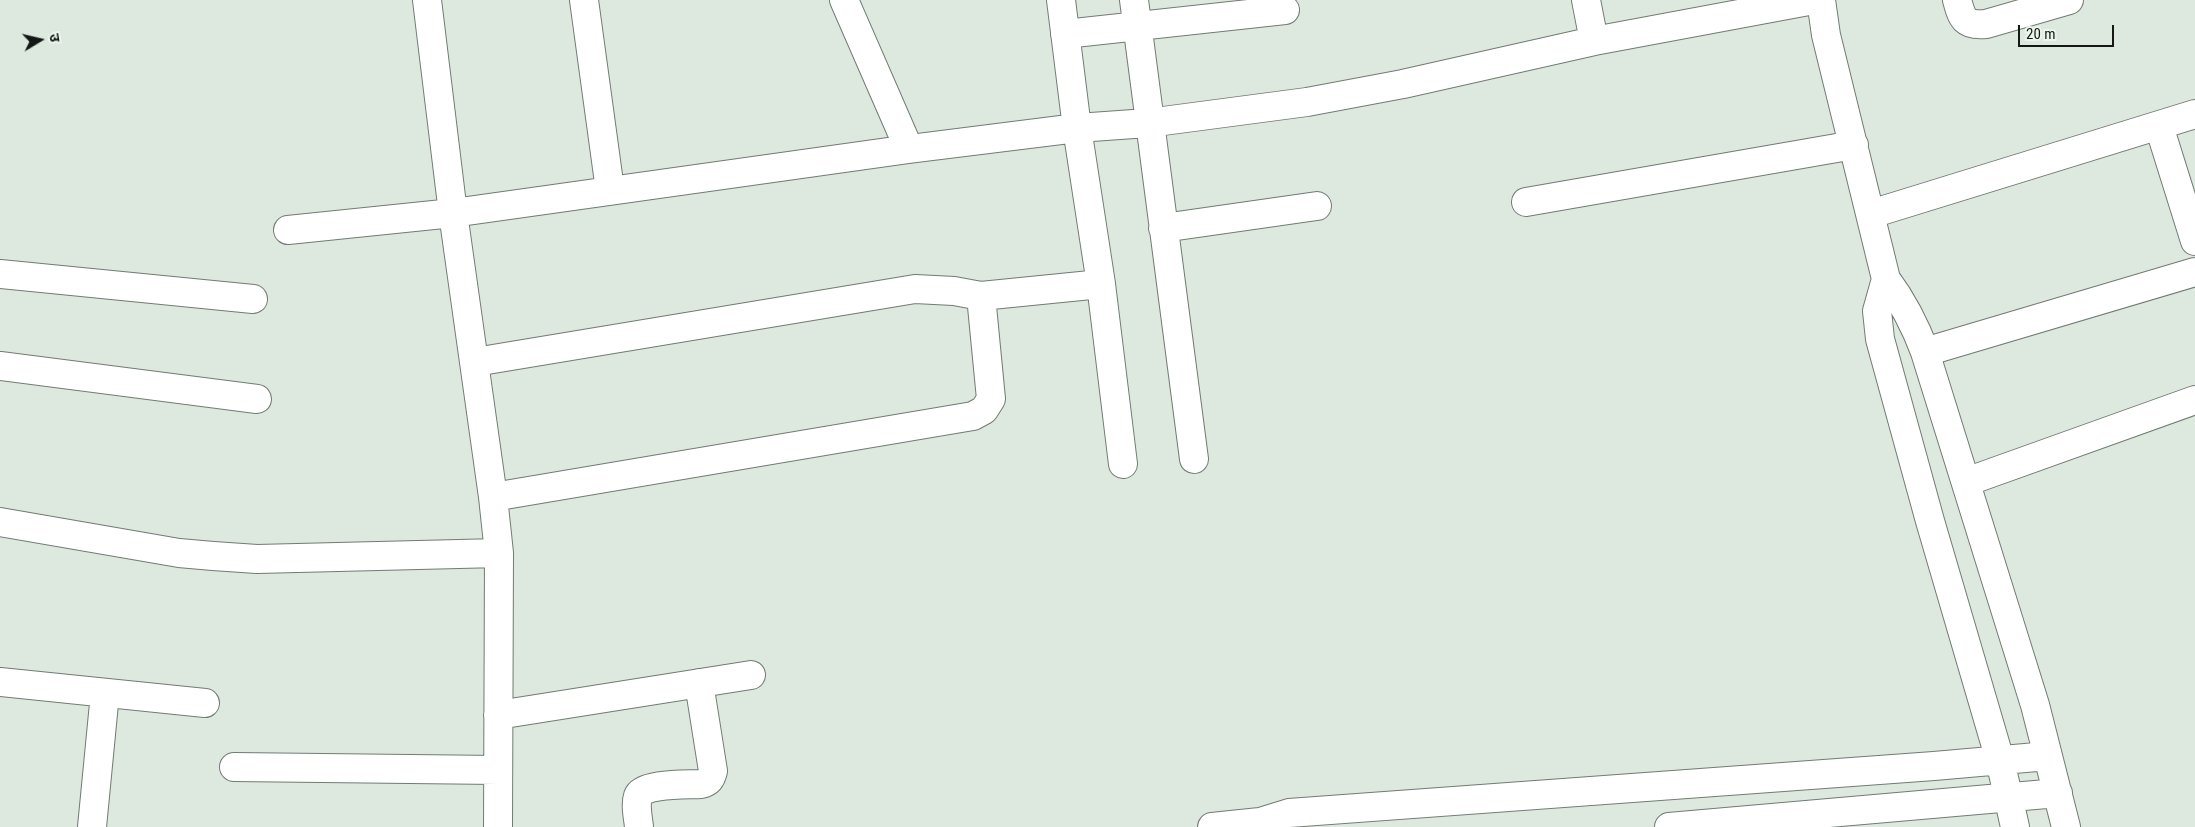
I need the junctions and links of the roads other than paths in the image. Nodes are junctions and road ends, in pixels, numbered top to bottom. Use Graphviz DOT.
graph roads {
  1 [pos="427,0"];
  2 [pos="584,0"];
  3 [pos="844,0"];
  4 [pos="1061,0"];
  5 [pos="1586,0"];
  6 [pos="1814,0"];
  7 [pos="1821,0"];
  8 [pos="1957,0"];
  9 [pos="2069,0"];
  10 [pos="1285,10"];
  11 [pos="1135,13"];
  12 [pos="1065,34"];
  13 [pos="1594,41"];
  14 [pos="2195,114"];
  15 [pos="1148,123"];
  16 [pos="2159,126"];
  17 [pos="1077,128"];
  18 [pos="1854,145"];
  19 [pos="909,149"];
  20 [pos="610,190"];
  21 [pos="1526,202"];
  22 [pos="1317,206"];
  23 [pos="454,214"];
  24 [pos="1871,214"];
  25 [pos="1163,228"];
  26 [pos="288,230"];
  27 [pos="2195,241"];
  28 [pos="2195,272"];
  29 [pos="0,274"];
  30 [pos="1886,279"];
  31 [pos="1101,284"];
  32 [pos="981,296"];
  33 [pos="253,299"];
  34 [pos="1925,352"];
  35 [pos="475,362"];
  36 [pos="0,366"];
  37 [pos="257,399"];
  38 [pos="2195,400"];
  39 [pos="1194,459"];
  40 [pos="1124,464"];
  41 [pos="1966,482"];
  42 [pos="494,497"];
  43 [pos="0,522"];
  44 [pos="499,553"];
  45 [pos="751,675"];
  46 [pos="0,682"];
  47 [pos="699,683"];
  48 [pos="105,693"];
  49 [pos="205,703"];
  50 [pos="498,715"];
  51 [pos="2048,756"];
  52 [pos="2000,760"];
  53 [pos="234,767"];
  54 [pos="498,770"];
  55 [pos="2058,793"];
  56 [pos="2008,797"];
  57 [pos="1260,825"];
  58 [pos="92,827"];
  59 [pos="498,827"];
  60 [pos="639,827"];
  61 [pos="1212,827"];
  62 [pos="1669,827"];
  63 [pos="2014,827"];
  64 [pos="2066,827"];
  1 -- 23 [label="street"];
  2 -- 20 [label="street"];
  3 -- 19 [label="street"];
  4 -- 12 [label="street"];
  5 -- 13 [label="street"];
  6 -- 13 [label="street"];
  7 -- 18 [label="street"];
  8 -- 9 [label="street"];
  10 -- 11 [label="street"];
  11 -- 12 [label="street"];
  11 -- 15 [label="street"];
  12 -- 17 [label="street"];
  13 -- 15 [label="street"];
  14 -- 16 [label="street"];
  15 -- 17 [label="street"];
  15 -- 25 [label="street"];
  16 -- 24 [label="street"];
  16 -- 27 [label="street"];
  17 -- 19 [label="street"];
  17 -- 31 [label="street"];
  18 -- 21 [label="street"];
  18 -- 24 [label="street"];
  19 -- 20 [label="street"];
  20 -- 23 [label="street"];
  22 -- 25 [label="street"];
  23 -- 26 [label="street"];
  23 -- 35 [label="street"];
  24 -- 30 [label="street"];
  25 -- 39 [label="street"];
  28 -- 34 [label="street"];
  29 -- 33 [label="street"];
  30 -- 34 [label="street"];
  30 -- 52 [label="street"];
  31 -- 32 [label="street"];
  31 -- 40 [label="street"];
  32 -- 35 [label="street"];
  32 -- 42 [label="street"];
  34 -- 41 [label="street"];
  35 -- 42 [label="street"];
  36 -- 37 [label="street"];
  38 -- 41 [label="street"];
  41 -- 51 [label="street"];
  42 -- 44 [label="street"];
  43 -- 44 [label="street"];
  44 -- 50 [label="street"];
  45 -- 47 [label="street"];
  46 -- 48 [label="street"];
  47 -- 50 [label="street"];
  47 -- 60 [label="street"];
  48 -- 49 [label="street"];
  48 -- 58 [label="street"];
  50 -- 54 [label="street"];
  51 -- 52 [label="street"];
  51 -- 55 [label="street"];
  52 -- 56 [label="street"];
  52 -- 57 [label="street"];
  53 -- 54 [label="street"];
  54 -- 59 [label="street"];
  55 -- 56 [label="street"];
  55 -- 64 [label="street"];
  56 -- 62 [label="street"];
  56 -- 63 [label="street"];
  57 -- 61 [label="street"];
}
